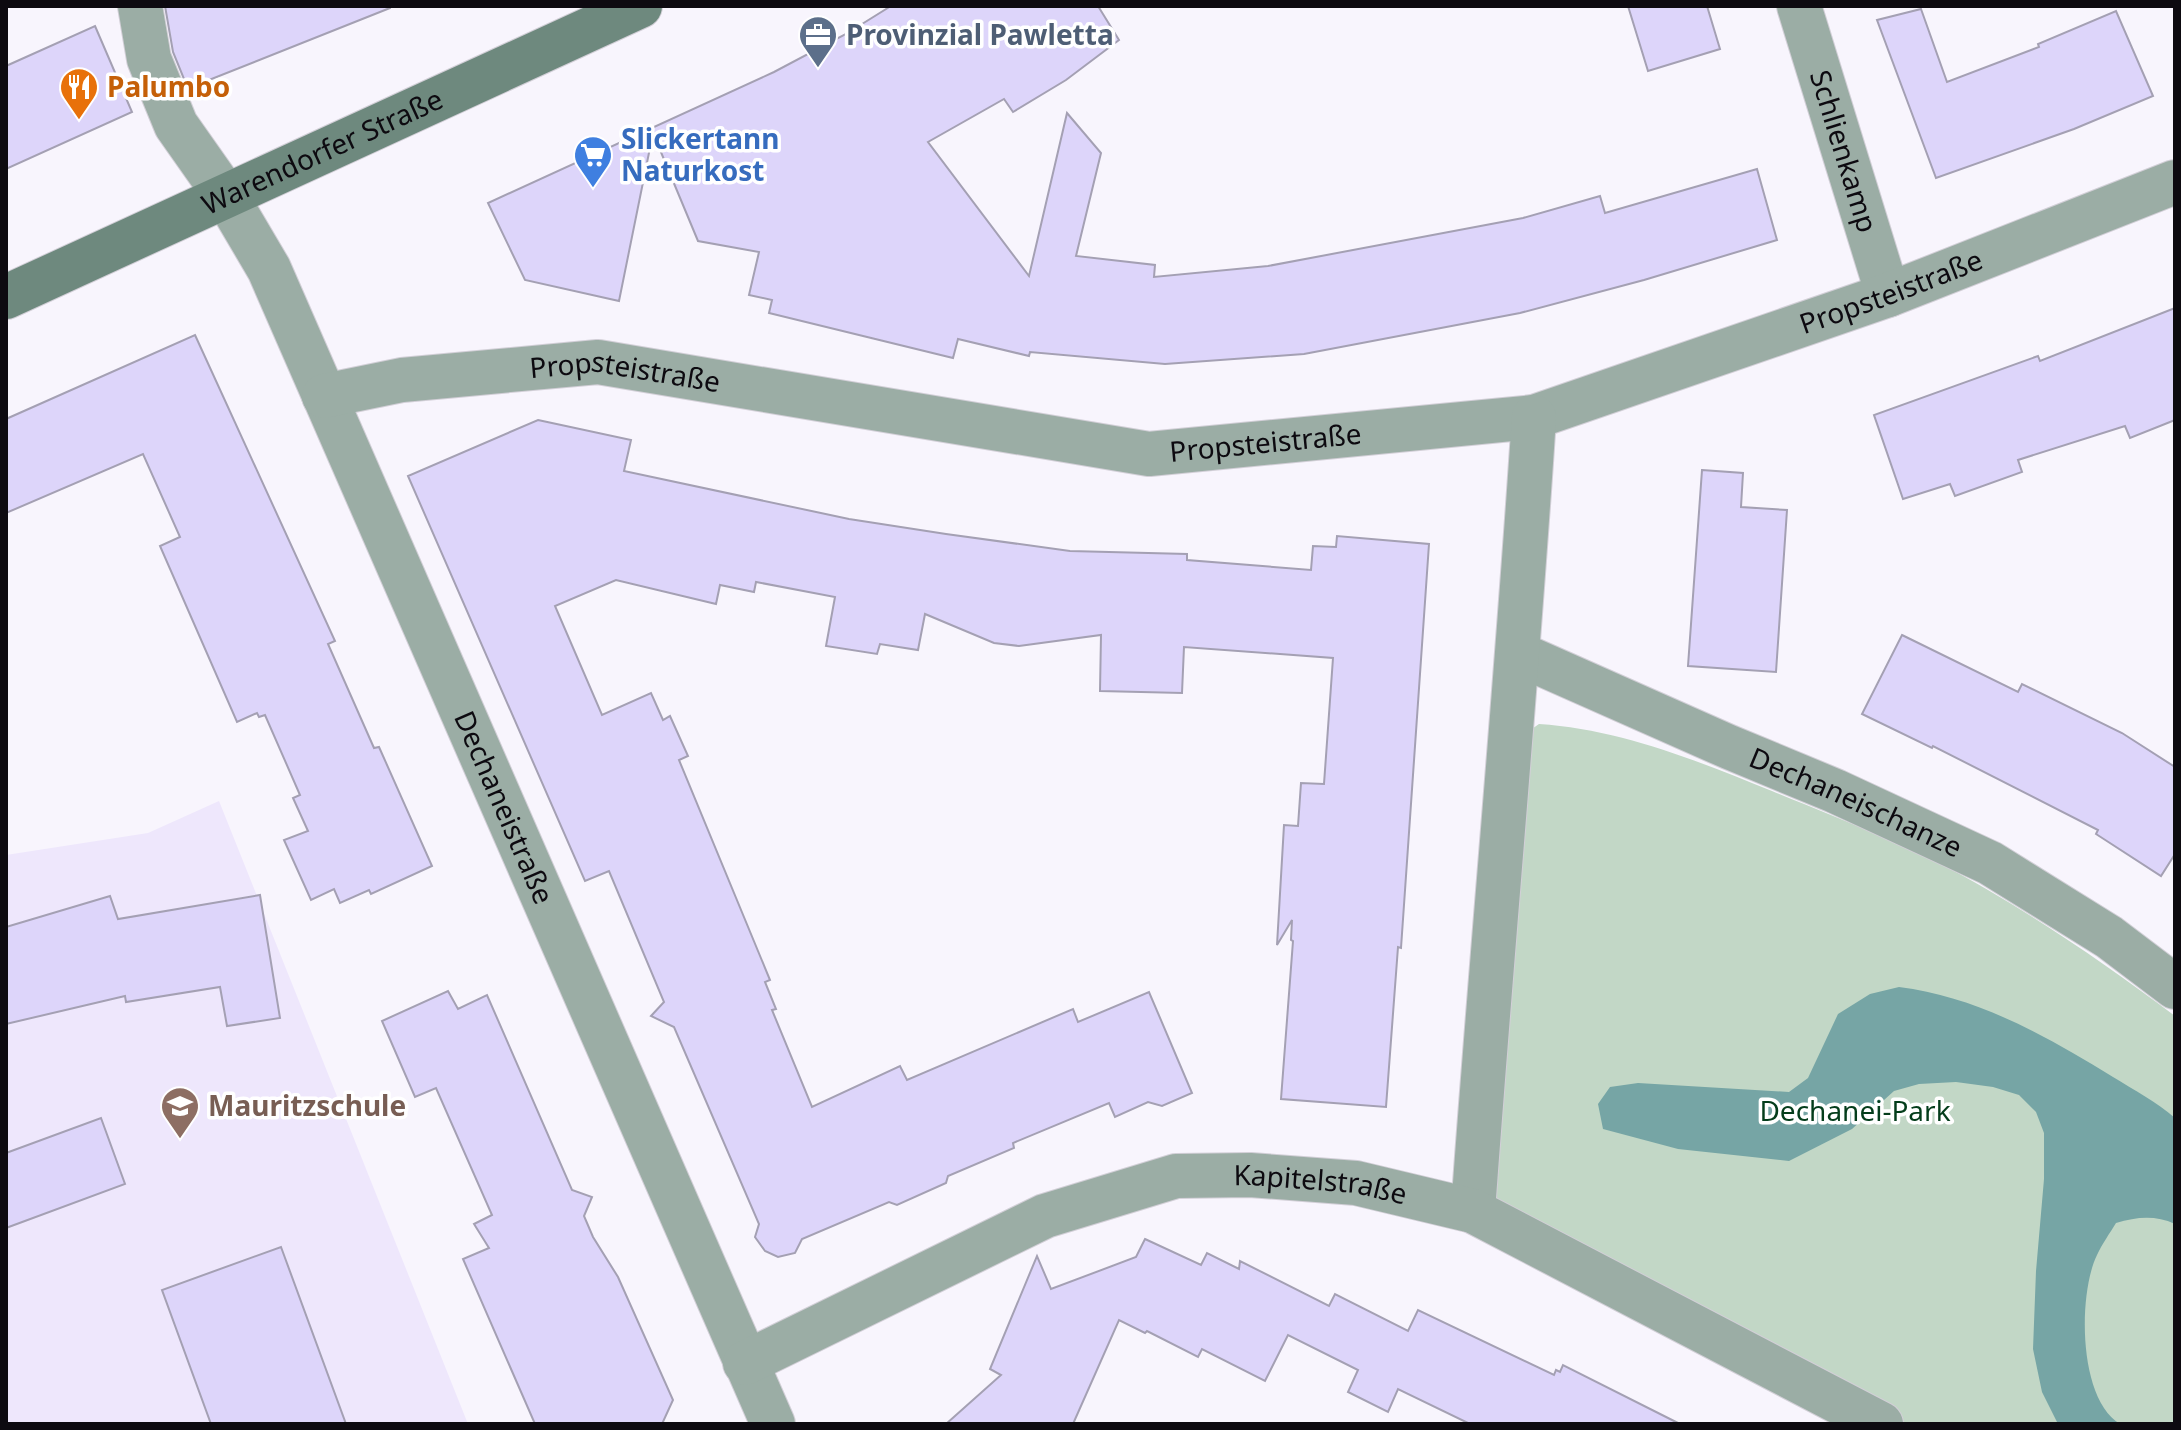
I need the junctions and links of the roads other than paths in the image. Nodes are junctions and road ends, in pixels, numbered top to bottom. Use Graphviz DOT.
graph roads {
  1 [pos="140,6"];
  2 [pos="640,6"];
  3 [pos="1799,6"];
  4 [pos="2175,182"];
  5 [pos="226,196"];
  6 [pos="1888,295"];
  7 [pos="6,297"];
  8 [pos="324,396"];
  9 [pos="1534,417"];
  10 [pos="1519,654"];
  11 [pos="2175,987"];
  12 [pos="1473,1211"];
  13 [pos="745,1363"];
  14 [pos="773,1424"];
  15 [pos="1881,1424"];
  1 -- 5 [label="street, Dechaneistraße"];
  2 -- 5 [label="main road, Warendorfer Straße"];
  3 -- 6 [label="street, Schlienkamp"];
  4 -- 6 [label="street, Propsteistraße"];
  5 -- 7 [label="main road, Warendorfer Straße"];
  5 -- 8 [label="street, Dechaneistraße"];
  6 -- 9 [label="street, Propsteistraße"];
  8 -- 9 [label="street, Propsteistraße"];
  8 -- 13 [label="street, Dechaneistraße"];
  9 -- 10 [label="street"];
  10 -- 11 [label="street, Dechaneischanze"];
  10 -- 12 [label="street"];
  12 -- 13 [label="street, Kapitelstraße"];
  12 -- 15 [label="street, Kapitelstraße"];
  13 -- 14 [label="street, Dechaneistraße"];
}
